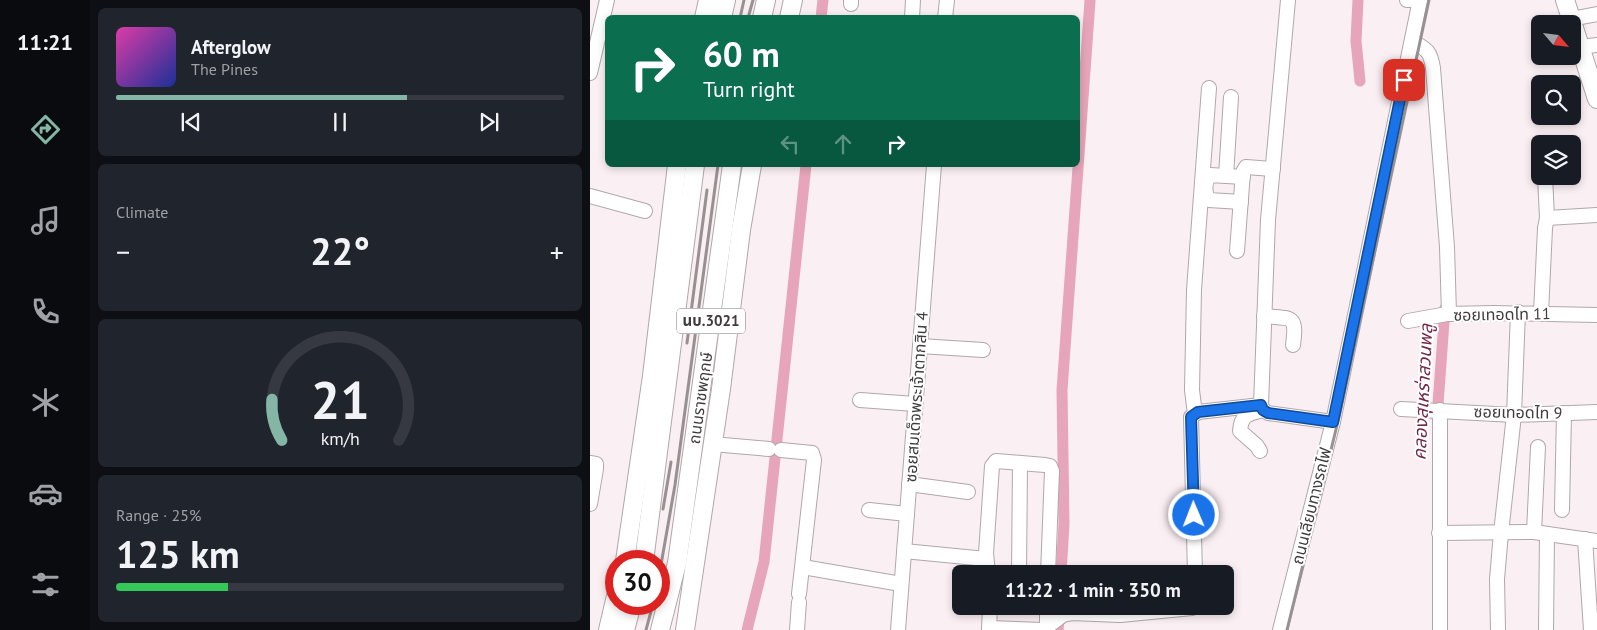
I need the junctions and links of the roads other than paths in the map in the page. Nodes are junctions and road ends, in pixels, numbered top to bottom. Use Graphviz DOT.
graph roads {
  1 [pos="607,0"];
  2 [pos="726,0"];
  3 [pos="766,0"];
  4 [pos="783,0"];
  5 [pos="793,0"];
  6 [pos="913,0"];
  7 [pos="947,0"];
  8 [pos="1288,0"];
  9 [pos="1407,0"];
  10 [pos="1420,0"];
  11 [pos="1565,0"];
  12 [pos="597,14"];
  13 [pos="1597,14"];
  14 [pos="723,15"];
  15 [pos="763,15"];
  16 [pos="780,15"];
  17 [pos="789,15"];
  18 [pos="912,15"];
  19 [pos="945,15"];
  20 [pos="1570,15"];
  21 [pos="1581,16"];
  22 [pos="1581,34"];
  23 [pos="1412,42"];
  24 [pos="1589,46"];
  25 [pos="591,67"];
  26 [pos="1209,88"];
  27 [pos="1231,97"];
  28 [pos="1597,99"];
  29 [pos="677,167"];
  30 [pos="695,167"];
  31 [pos="732,167"];
  32 [pos="752,167"];
  33 [pos="934,167"];
  34 [pos="1273,169"];
  35 [pos="1226,176"];
  36 [pos="1242,177"];
  37 [pos="1546,185"];
  38 [pos="590,196"];
  39 [pos="1241,202"];
  40 [pos="645,211"];
  41 [pos="1597,215"];
  42 [pos="1548,218"];
  43 [pos="1237,252"];
  44 [pos="1518,312"];
  45 [pos="1541,313"];
  46 [pos="1597,314"];
  47 [pos="1446,315"];
  48 [pos="1264,316"];
  49 [pos="1408,321"];
  50 [pos="1293,345"];
  51 [pos="920,346"];
  52 [pos="983,350"];
  53 [pos="860,400"];
  54 [pos="915,404"];
  55 [pos="1262,408"];
  56 [pos="1401,409"];
  57 [pos="1438,410"];
  58 [pos="1597,412"];
  59 [pos="1564,413"];
  60 [pos="1195,414"];
  61 [pos="1514,415"];
  62 [pos="1333,422"];
  63 [pos="712,444"];
  64 [pos="1538,446"];
  65 [pos="1260,451"];
  66 [pos="590,462"];
  67 [pos="1020,463"];
  68 [pos="909,484"];
  69 [pos="968,492"];
  70 [pos="590,504"];
  71 [pos="869,510"];
  72 [pos="1562,510"];
  73 [pos="907,514"];
  74 [pos="1440,533"];
  75 [pos="1501,533"];
  76 [pos="1540,533"];
  77 [pos="1591,540"];
  78 [pos="627,550"];
  79 [pos="645,550"];
  80 [pos="904,551"];
  81 [pos="986,559"];
  82 [pos="987,565"];
  83 [pos="1019,565"];
  84 [pos="1048,565"];
  85 [pos="1195,565"];
  86 [pos="803,567"];
  87 [pos="901,584"];
  88 [pos="1594,614"];
  89 [pos="614,615"];
  90 [pos="624,615"];
  91 [pos="990,615"];
  92 [pos="1127,615"];
  93 [pos="687,622"];
  94 [pos="1053,623"];
  95 [pos="989,629"];
  96 [pos="1016,629"];
  97 [pos="612,630"];
  98 [pos="660,630"];
  99 [pos="678,630"];
  100 [pos="797,630"];
  101 [pos="898,630"];
  102 [pos="1280,630"];
  103 [pos="1440,630"];
  104 [pos="1498,630"];
  105 [pos="1546,630"];
  106 [pos="1592,630"];
  1 -- 12 [label="street"];
  2 -- 14 [label="main road"];
  3 -- 15 [label="main road"];
  4 -- 16 [label="main road"];
  5 -- 17 [label="main road"];
  6 -- 18 [label="street"];
  7 -- 19 [label="street"];
  8 -- 34 [label="street"];
  9 -- 10 [label="street"];
  10 -- 23 [label="street, ถนนเลียบทางรถไฟ"];
  11 -- 20 [label="main road"];
  12 -- 25 [label="street"];
  13 -- 21 [label="street"];
  22 -- 24 [label="main road"];
  23 -- 47 [label="street"];
  23 -- 62 [label="street, ถนนเลียบทางรถไฟ"];
  24 -- 28 [label="main road"];
  26 -- 60 [label="street"];
  27 -- 35 [label="street"];
  29 -- 78 [label="main road, นบ.3021"];
  30 -- 79 [label="main road, นบ.3021"];
  31 -- 98 [label="main road, ถนนราชพฤกษ์ / นบ.3021"];
  32 -- 63 [label="main road, ถนนราชพฤกษ์ / นบ.3021"];
  33 -- 51 [label="street, ซอยสมเด็จพระเจ้าตากสิน 4"];
  34 -- 36 [label="street"];
  34 -- 48 [label="street"];
  35 -- 36 [label="street"];
  35 -- 39 [label="street"];
  36 -- 39 [label="street"];
  37 -- 42 [label="street"];
  38 -- 40 [label="street"];
  39 -- 43 [label="street"];
  41 -- 42 [label="street"];
  42 -- 45 [label="street"];
  44 -- 45 [label="street, ซอยเทอดไท 11"];
  44 -- 47 [label="street, ซอยเทอดไท 11"];
  44 -- 61 [label="street"];
  45 -- 46 [label="street, ซอยเทอดไท 11"];
  47 -- 49 [label="street, ซอยเทอดไท 11"];
  48 -- 50 [label="street"];
  48 -- 55 [label="street"];
  51 -- 52 [label="street"];
  51 -- 54 [label="street, ซอยสมเด็จพระเจ้าตากสิน 4"];
  53 -- 54 [label="street"];
  54 -- 68 [label="street, ซอยสมเด็จพระเจ้าตากสิน 4"];
  55 -- 60 [label="street"];
  55 -- 62 [label="street"];
  55 -- 65 [label="street"];
  56 -- 57 [label="street, ซอยเทอดไท 9"];
  57 -- 61 [label="street, ซอยเทอดไท 9"];
  57 -- 74 [label="street"];
  58 -- 59 [label="street, ซอยเทอดไท 9"];
  59 -- 61 [label="street, ซอยเทอดไท 9"];
  59 -- 72 [label="street"];
  60 -- 85 [label="street"];
  61 -- 75 [label="street"];
  62 -- 102 [label="street, ถนนเลียบทางรถไฟ"];
  63 -- 86 [label="street"];
  63 -- 93 [label="main road, ถนนราชพฤกษ์ / นบ.3021"];
  64 -- 76 [label="street"];
  66 -- 70 [label="street"];
  67 -- 81 [label="street"];
  67 -- 83 [label="street"];
  67 -- 84 [label="street"];
  68 -- 69 [label="street"];
  68 -- 73 [label="street, ซอยสมเด็จพระเจ้าตากสิน 4"];
  71 -- 73 [label="street"];
  73 -- 80 [label="street, ซอยสมเด็จพระเจ้าตากสิน 4"];
  74 -- 75 [label="street"];
  74 -- 103 [label="street"];
  75 -- 76 [label="street"];
  75 -- 104 [label="street"];
  76 -- 77 [label="street"];
  76 -- 105 [label="street"];
  77 -- 88 [label="street"];
  80 -- 81 [label="street"];
  80 -- 87 [label="street, ซอยสมเด็จพระเจ้าตากสิน 4"];
  81 -- 82 [label="street"];
  86 -- 87 [label="street"];
  86 -- 100 [label="street"];
  87 -- 101 [label="street, ซอยสมเด็จพระเจ้าตากสิน 4"];
  88 -- 106 [label="street"];
  89 -- 97 [label="main road"];
  90 -- 97 [label="main road"];
  91 -- 95 [label="street"];
  92 -- 94 [label="street"];
  93 -- 99 [label="main road"];
  94 -- 96 [label="street"];
  95 -- 96 [label="street"];
}
